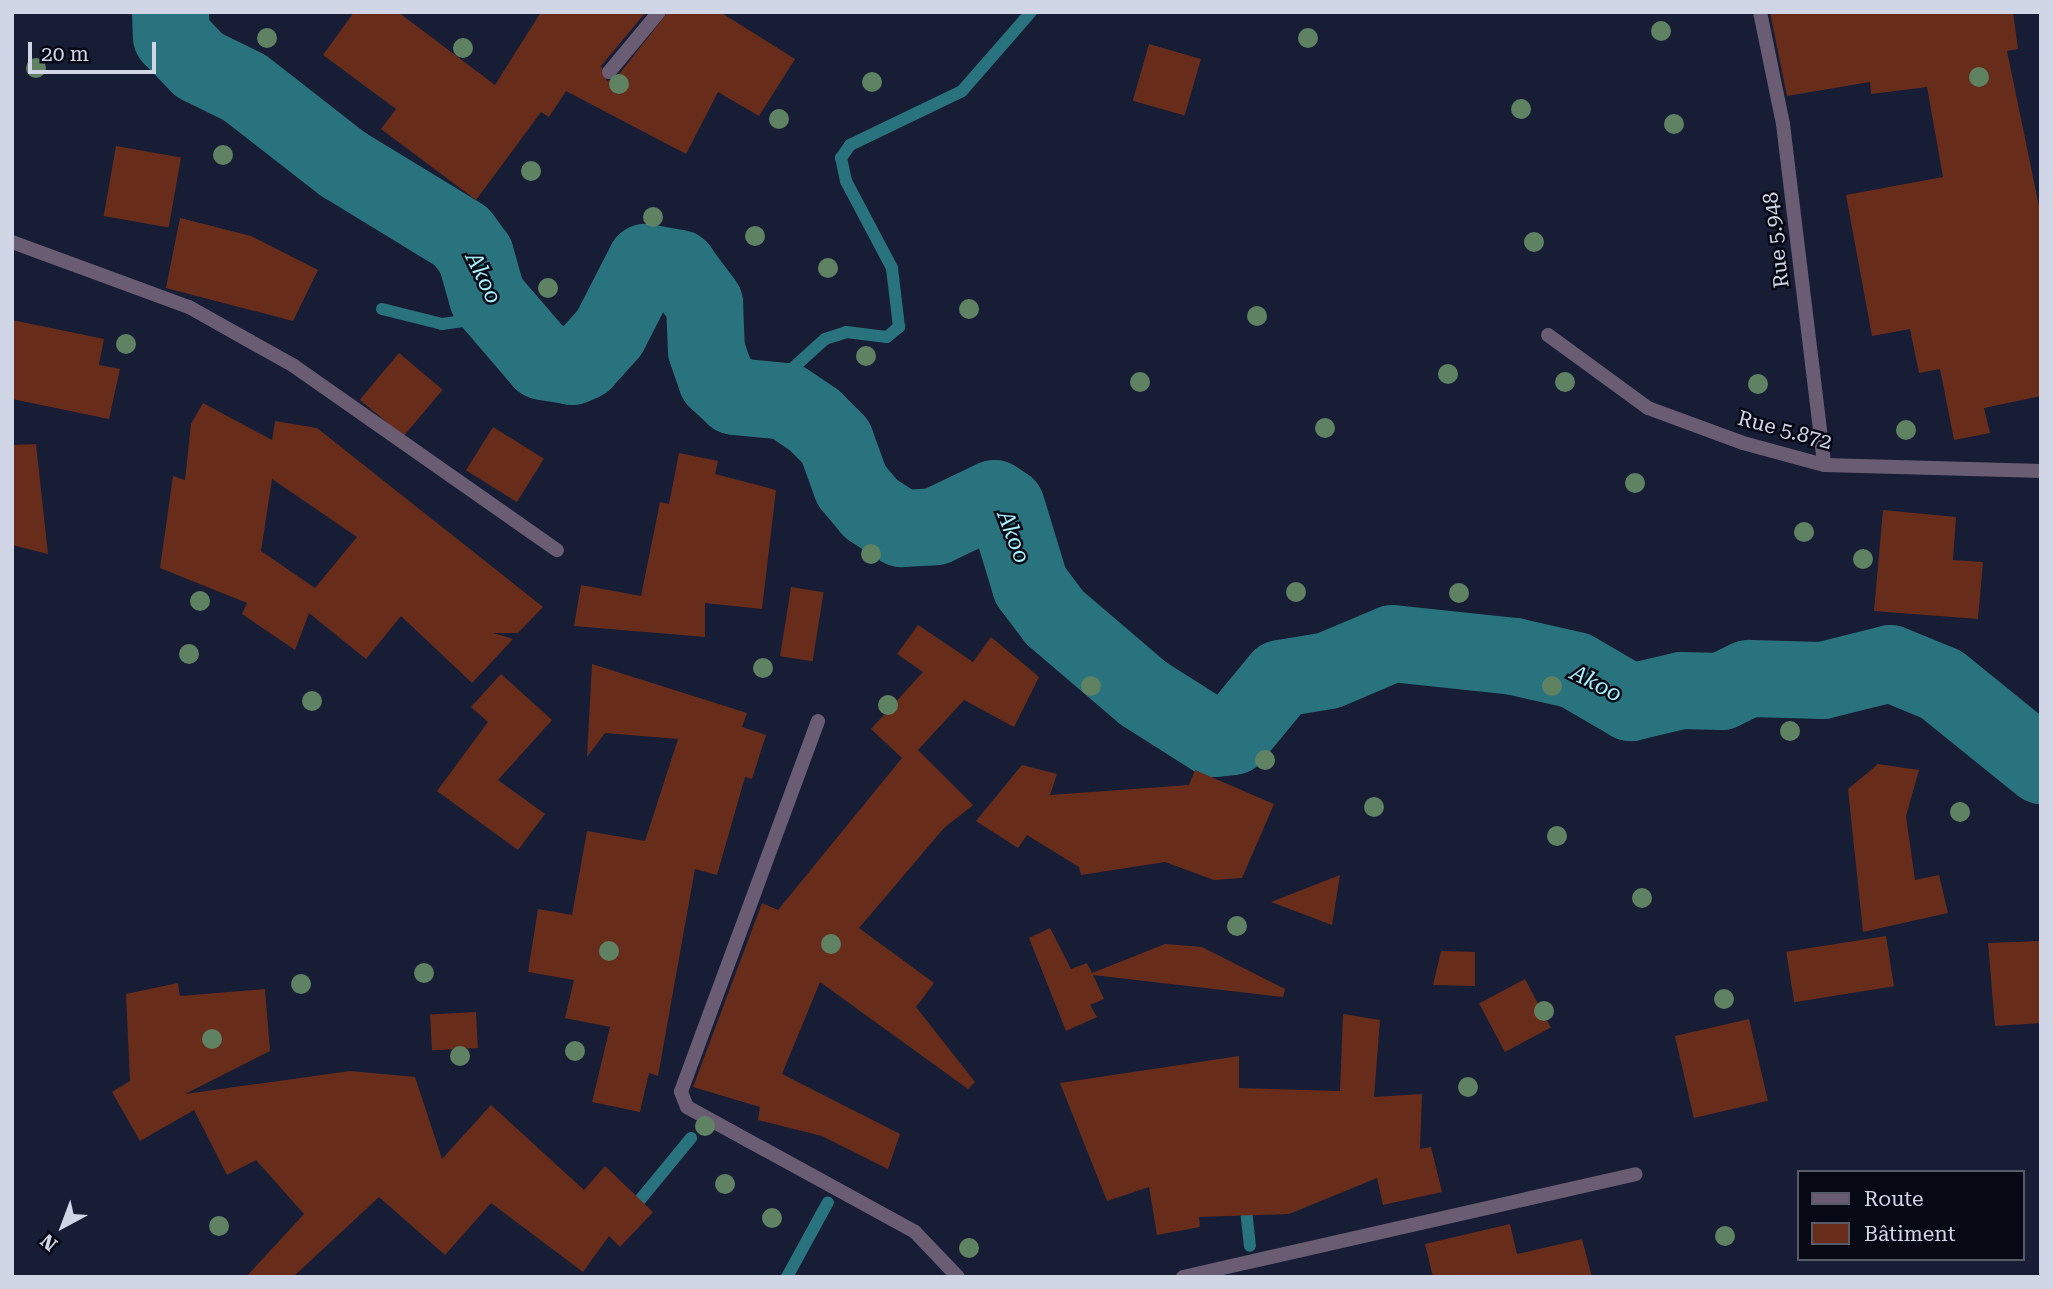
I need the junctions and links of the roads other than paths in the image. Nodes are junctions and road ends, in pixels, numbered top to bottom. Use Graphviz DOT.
graph roads {
  1 [pos="659,12"];
  2 [pos="1760,12"];
  3 [pos="609,72"];
  4 [pos="12,243"];
  5 [pos="1548,334"];
  6 [pos="1824,465"];
  7 [pos="2041,471"];
  8 [pos="557,550"];
  9 [pos="818,721"];
  10 [pos="1635,1174"];
  11 [pos="958,1277"];
  12 [pos="1183,1277"];
  1 -- 3 [label="street"];
  2 -- 6 [label="street, Rue 5.948"];
  4 -- 8 [label="street"];
  5 -- 6 [label="street, Rue 5.872"];
  6 -- 7 [label="street, Rue 5.872"];
  9 -- 11 [label="street"];
  10 -- 12 [label="street"];
}
